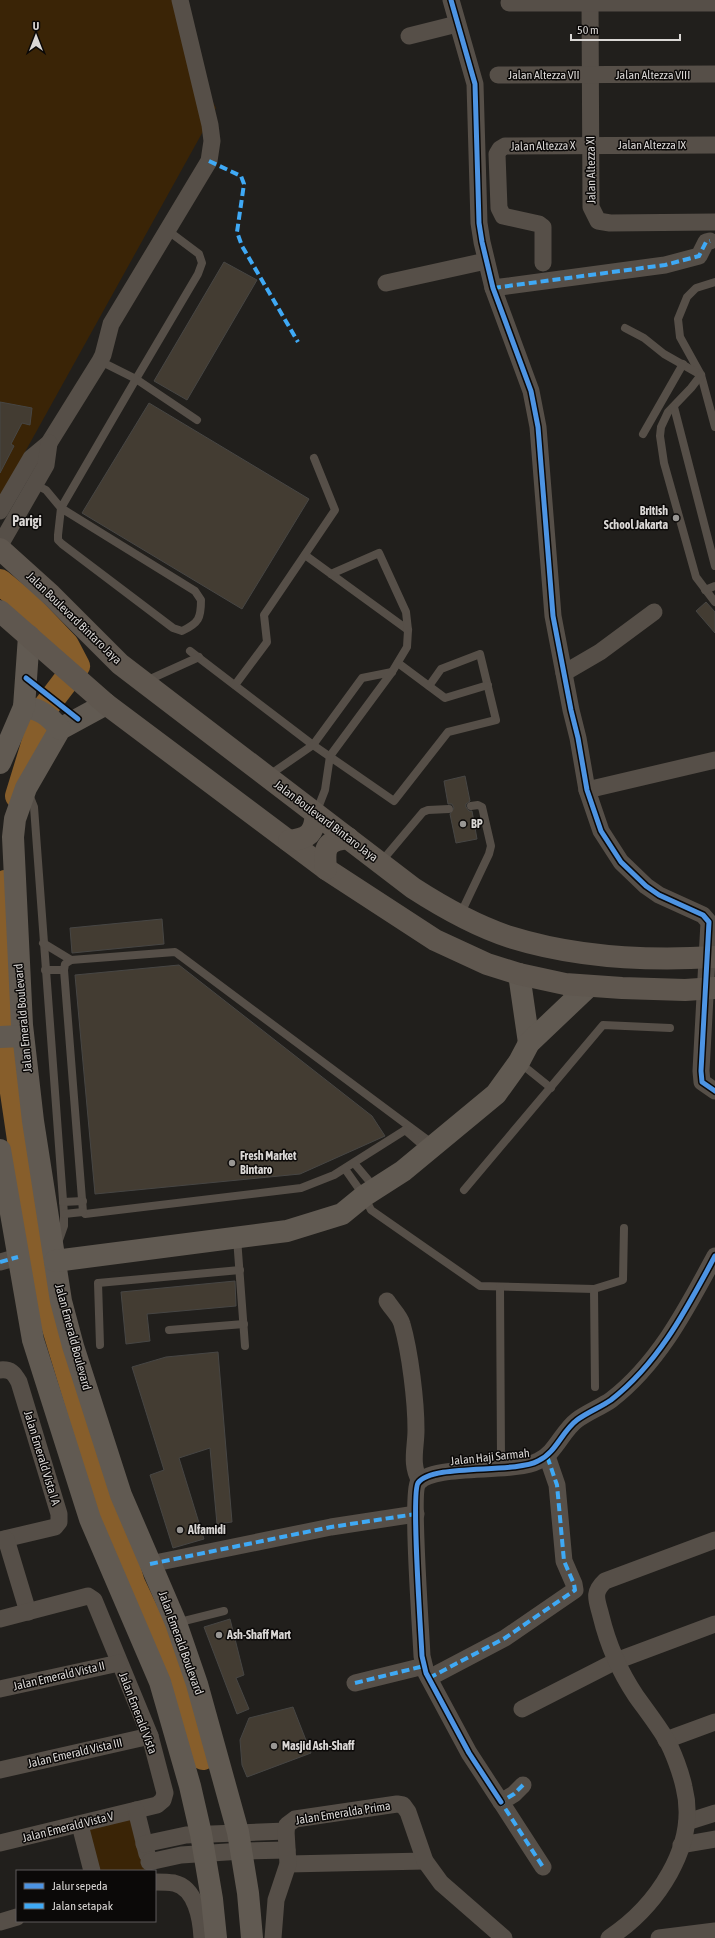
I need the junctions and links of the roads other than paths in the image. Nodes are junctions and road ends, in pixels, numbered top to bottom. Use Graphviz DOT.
graph roads {
  1 [pos="180,0"];
  2 [pos="451,0"];
  3 [pos="563,2"];
  4 [pos="590,2"];
  5 [pos="616,2"];
  6 [pos="509,3"];
  7 [pos="715,3"];
  8 [pos="457,24"];
  9 [pos="409,36"];
  10 [pos="715,74"];
  11 [pos="590,75"];
  12 [pos="498,76"];
  13 [pos="590,145"];
  14 [pos="715,146"];
  15 [pos="715,222"];
  16 [pos="167,230"];
  17 [pos="710,241"];
  18 [pos="486,261"];
  19 [pos="543,263"];
  20 [pos="386,282"];
  21 [pos="715,282"];
  22 [pos="493,288"];
  23 [pos="625,328"];
  24 [pos="100,361"];
  25 [pos="683,364"];
  26 [pos="702,375"];
  27 [pos="136,379"];
  28 [pos="674,407"];
  29 [pos="197,420"];
  30 [pos="715,427"];
  31 [pos="643,434"];
  32 [pos="49,443"];
  33 [pos="314,458"];
  34 [pos="36,484"];
  35 [pos="9,490"];
  36 [pos="24,505"];
  37 [pos="61,508"];
  38 [pos="0,511"];
  39 [pos="0,545"];
  40 [pos="0,549"];
  41 [pos="306,555"];
  42 [pos="715,566"];
  43 [pos="331,574"];
  44 [pos="715,586"];
  45 [pos="705,590"];
  46 [pos="715,602"];
  47 [pos="0,611"];
  48 [pos="654,612"];
  49 [pos="408,630"];
  50 [pos="28,636"];
  51 [pos="190,650"];
  52 [pos="198,657"];
  53 [pos="398,663"];
  54 [pos="392,672"];
  55 [pos="564,673"];
  56 [pos="144,682"];
  57 [pos="234,684"];
  58 [pos="488,685"];
  59 [pos="429,686"];
  60 [pos="106,704"];
  61 [pos="28,708"];
  62 [pos="57,726"];
  63 [pos="313,745"];
  64 [pos="330,756"];
  65 [pos="715,760"];
  66 [pos="0,763"];
  67 [pos="267,777"];
  68 [pos="26,788"];
  69 [pos="587,790"];
  70 [pos="471,806"];
  71 [pos="449,809"];
  72 [pos="316,814"];
  73 [pos="348,838"];
  74 [pos="289,841"];
  75 [pos="380,863"];
  76 [pos="326,869"];
  77 [pos="460,916"];
  78 [pos="43,942"];
  79 [pos="715,957"];
  80 [pos="71,960"];
  81 [pos="45,970"];
  82 [pos="64,970"];
  83 [pos="519,974"];
  84 [pos="589,986"];
  85 [pos="715,988"];
  86 [pos="670,1028"];
  87 [pos="12,1031"];
  88 [pos="529,1043"];
  89 [pos="519,1062"];
  90 [pos="551,1088"];
  91 [pos="715,1091"];
  92 [pos="408,1129"];
  93 [pos="431,1148"];
  94 [pos="0,1150"];
  95 [pos="354,1163"];
  96 [pos="345,1169"];
  97 [pos="464,1190"];
  98 [pos="370,1192"];
  99 [pos="83,1201"];
  100 [pos="63,1202"];
  101 [pos="83,1212"];
  102 [pos="64,1214"];
  103 [pos="624,1228"];
  104 [pos="237,1237"];
  105 [pos="715,1256"];
  106 [pos="54,1257"];
  107 [pos="9,1259"];
  108 [pos="240,1270"];
  109 [pos="500,1287"];
  110 [pos="594,1289"];
  111 [pos="387,1301"];
  112 [pos="244,1324"];
  113 [pos="169,1330"];
  114 [pos="100,1345"];
  115 [pos="245,1346"];
  116 [pos="0,1370"];
  117 [pos="594,1387"];
  118 [pos="547,1456"];
  119 [pos="501,1459"];
  120 [pos="420,1481"];
  121 [pos="416,1514"];
  122 [pos="3,1540"];
  123 [pos="715,1540"];
  124 [pos="150,1564"];
  125 [pos="224,1611"];
  126 [pos="28,1612"];
  127 [pos="0,1619"];
  128 [pos="176,1623"];
  129 [pos="715,1624"];
  130 [pos="616,1661"];
  131 [pos="119,1663"];
  132 [pos="426,1672"];
  133 [pos="356,1683"];
  134 [pos="0,1689"];
  135 [pos="522,1709"];
  136 [pos="715,1722"];
  137 [pos="150,1736"];
  138 [pos="666,1740"];
  139 [pos="0,1770"];
  140 [pos="523,1785"];
  141 [pos="501,1802"];
  142 [pos="136,1810"];
  143 [pos="715,1813"];
  144 [pos="688,1822"];
  145 [pos="80,1825"];
  146 [pos="286,1830"];
  147 [pos="715,1838"];
  148 [pos="240,1841"];
  149 [pos="0,1843"];
  150 [pos="144,1844"];
  151 [pos="203,1844"];
  152 [pos="681,1845"];
  153 [pos="287,1857"];
  154 [pos="425,1861"];
  155 [pos="150,1867"];
  156 [pos="543,1867"];
  157 [pos="92,1870"];
  158 [pos="156,1882"];
  159 [pos="16,1917"];
  160 [pos="0,1922"];
  161 [pos="715,1931"];
  162 [pos="202,1938"];
  163 [pos="216,1938"];
  164 [pos="252,1938"];
  165 [pos="273,1938"];
  166 [pos="504,1938"];
  167 [pos="609,1938"];
  168 [pos="659,1938"];
  1 -- 16 [label="street"];
  2 -- 8 [label="street"];
  3 -- 4 [label="street"];
  3 -- 6 [label="street"];
  4 -- 5 [label="street"];
  4 -- 11 [label="street, Jalan Altezza XI"];
  5 -- 7 [label="street"];
  8 -- 9 [label="street"];
  8 -- 18 [label="street"];
  10 -- 11 [label="street, Jalan Altezza VIII"];
  11 -- 12 [label="street, Jalan Altezza VII"];
  11 -- 13 [label="street, Jalan Altezza XI"];
  13 -- 14 [label="street, Jalan Altezza IX"];
  13 -- 15 [label="street, Jalan Altezza XI"];
  13 -- 19 [label="street, Jalan Altezza X"];
  16 -- 24 [label="street"];
  16 -- 27 [label="lane"];
  17 -- 22 [label="street"];
  18 -- 20 [label="street"];
  18 -- 22 [label="street"];
  21 -- 26 [label="lane"];
  22 -- 55 [label="street"];
  23 -- 25 [label="lane"];
  24 -- 27 [label="lane"];
  24 -- 32 [label="street"];
  25 -- 26 [label="lane"];
  25 -- 31 [label="lane"];
  26 -- 28 [label="lane"];
  26 -- 30 [label="lane"];
  27 -- 29 [label="lane"];
  27 -- 37 [label="lane"];
  28 -- 42 [label="lane"];
  28 -- 45 [label="lane"];
  32 -- 34 [label="street"];
  32 -- 35 [label="street"];
  33 -- 41 [label="lane"];
  34 -- 35 [label="lane"];
  34 -- 36 [label="street"];
  34 -- 37 [label="lane"];
  35 -- 36 [label="lane"];
  35 -- 38 [label="street"];
  36 -- 39 [label="street"];
  37 -- 37 [label="lane"];
  40 -- 56 [label="main road, Jalan Boulevard Bintaro Jaya"];
  41 -- 43 [label="lane"];
  41 -- 57 [label="lane"];
  43 -- 49 [label="lane"];
  43 -- 49 [label="lane"];
  44 -- 45 [label="lane"];
  45 -- 46 [label="lane"];
  47 -- 50 [label="main road"];
  48 -- 55 [label="street"];
  49 -- 53 [label="lane"];
  50 -- 60 [label="main road"];
  50 -- 61 [label="main road"];
  51 -- 52 [label="lane"];
  52 -- 56 [label="lane"];
  52 -- 57 [label="lane"];
  53 -- 54 [label="lane"];
  53 -- 59 [label="lane"];
  54 -- 63 [label="lane"];
  54 -- 64 [label="lane"];
  55 -- 69 [label="street"];
  56 -- 67 [label="main road, Jalan Boulevard Bintaro Jaya"];
  57 -- 63 [label="lane"];
  58 -- 59 [label="lane"];
  58 -- 59 [label="lane"];
  58 -- 64 [label="lane"];
  60 -- 62 [label="main road"];
  60 -- 74 [label="main road"];
  61 -- 62 [label="main road"];
  61 -- 66 [label="main road"];
  62 -- 68 [label="main road, Jalan Emerald Boulevard"];
  63 -- 64 [label="lane"];
  63 -- 67 [label="lane"];
  64 -- 72 [label="lane"];
  65 -- 69 [label="street"];
  67 -- 72 [label="main road, Jalan Boulevard Bintaro Jaya"];
  68 -- 78 [label="lane"];
  68 -- 87 [label="main road, Jalan Emerald Boulevard"];
  69 -- 91 [label="street"];
  70 -- 77 [label="lane"];
  71 -- 75 [label="lane"];
  72 -- 73 [label="main road, Jalan Boulevard Bintaro Jaya"];
  72 -- 74 [label="main road"];
  73 -- 75 [label="main road, Jalan Boulevard Bintaro Jaya"];
  73 -- 76 [label="main road"];
  74 -- 76 [label="main road"];
  75 -- 77 [label="main road, Jalan Boulevard Bintaro Jaya"];
  76 -- 83 [label="main road"];
  77 -- 79 [label="main road, Jalan Boulevard Bintaro Jaya"];
  78 -- 80 [label="lane"];
  78 -- 81 [label="lane"];
  80 -- 82 [label="lane"];
  80 -- 92 [label="lane"];
  81 -- 82 [label="lane"];
  81 -- 100 [label="lane"];
  82 -- 99 [label="lane"];
  83 -- 84 [label="main road"];
  83 -- 88 [label="main road"];
  84 -- 85 [label="main road"];
  84 -- 88 [label="main road"];
  86 -- 90 [label="lane"];
  87 -- 106 [label="main road, Jalan Emerald Boulevard"];
  88 -- 89 [label="main road"];
  89 -- 90 [label="lane"];
  89 -- 93 [label="main road"];
  90 -- 97 [label="lane"];
  92 -- 93 [label="lane"];
  92 -- 95 [label="lane"];
  93 -- 98 [label="main road"];
  94 -- 107 [label="main road"];
  95 -- 96 [label="lane"];
  95 -- 98 [label="lane"];
  96 -- 98 [label="lane"];
  96 -- 101 [label="lane"];
  98 -- 104 [label="main road"];
  98 -- 109 [label="lane"];
  99 -- 100 [label="lane"];
  99 -- 101 [label="lane"];
  100 -- 102 [label="lane"];
  101 -- 102 [label="lane"];
  102 -- 106 [label="lane"];
  103 -- 110 [label="lane"];
  104 -- 106 [label="main road"];
  104 -- 108 [label="lane"];
  105 -- 118 [label="street, Jalan Haji Sarmah"];
  106 -- 124 [label="main road, Jalan Emerald Boulevard"];
  107 -- 151 [label="main road"];
  108 -- 112 [label="lane"];
  108 -- 114 [label="lane"];
  109 -- 110 [label="lane"];
  109 -- 119 [label="lane"];
  110 -- 117 [label="lane"];
  111 -- 120 [label="street"];
  112 -- 113 [label="lane"];
  112 -- 115 [label="lane"];
  116 -- 122 [label="street, Jalan Emerald Vista I A"];
  118 -- 120 [label="street, Jalan Haji Sarmah"];
  118 -- 132 [label="street"];
  120 -- 121 [label="street"];
  121 -- 124 [label="street"];
  121 -- 132 [label="street"];
  122 -- 126 [label="street"];
  123 -- 130 [label="street"];
  124 -- 128 [label="main road, Jalan Emerald Boulevard"];
  125 -- 128 [label="lane"];
  126 -- 127 [label="street"];
  126 -- 131 [label="street, Jalan Emerald Vista"];
  128 -- 148 [label="main road, Jalan Emerald Boulevard"];
  129 -- 130 [label="street"];
  130 -- 135 [label="street"];
  130 -- 138 [label="street"];
  131 -- 134 [label="street, Jalan Emerald Vista II"];
  131 -- 137 [label="street, Jalan Emerald Vista"];
  132 -- 133 [label="street"];
  132 -- 141 [label="street"];
  136 -- 138 [label="street"];
  137 -- 139 [label="street, Jalan Emerald Vista III"];
  137 -- 142 [label="street, Jalan Emerald Vista"];
  138 -- 144 [label="street"];
  140 -- 141 [label="street"];
  141 -- 156 [label="street"];
  142 -- 145 [label="street, Jalan Emerald Vista V"];
  142 -- 150 [label="street"];
  143 -- 144 [label="street"];
  144 -- 152 [label="street"];
  145 -- 149 [label="street, Jalan Emerald Vista V"];
  145 -- 157 [label="street"];
  146 -- 148 [label="street"];
  146 -- 153 [label="street, Jalan Emeralda Prima"];
  146 -- 154 [label="street, Jalan Emeralda Prima"];
  147 -- 152 [label="street"];
  148 -- 151 [label="street"];
  148 -- 153 [label="street"];
  148 -- 164 [label="main road, Jalan Emerald Boulevard"];
  150 -- 151 [label="street"];
  150 -- 155 [label="street"];
  151 -- 155 [label="street"];
  151 -- 163 [label="main road"];
  152 -- 167 [label="street"];
  153 -- 154 [label="street"];
  153 -- 165 [label="street, Jalan Emeralda Prima"];
  154 -- 166 [label="street, Jalan Emeralda Prima"];
  158 -- 162 [label="street"];
  159 -- 160 [label="street"];
  161 -- 168 [label="street"];
}
